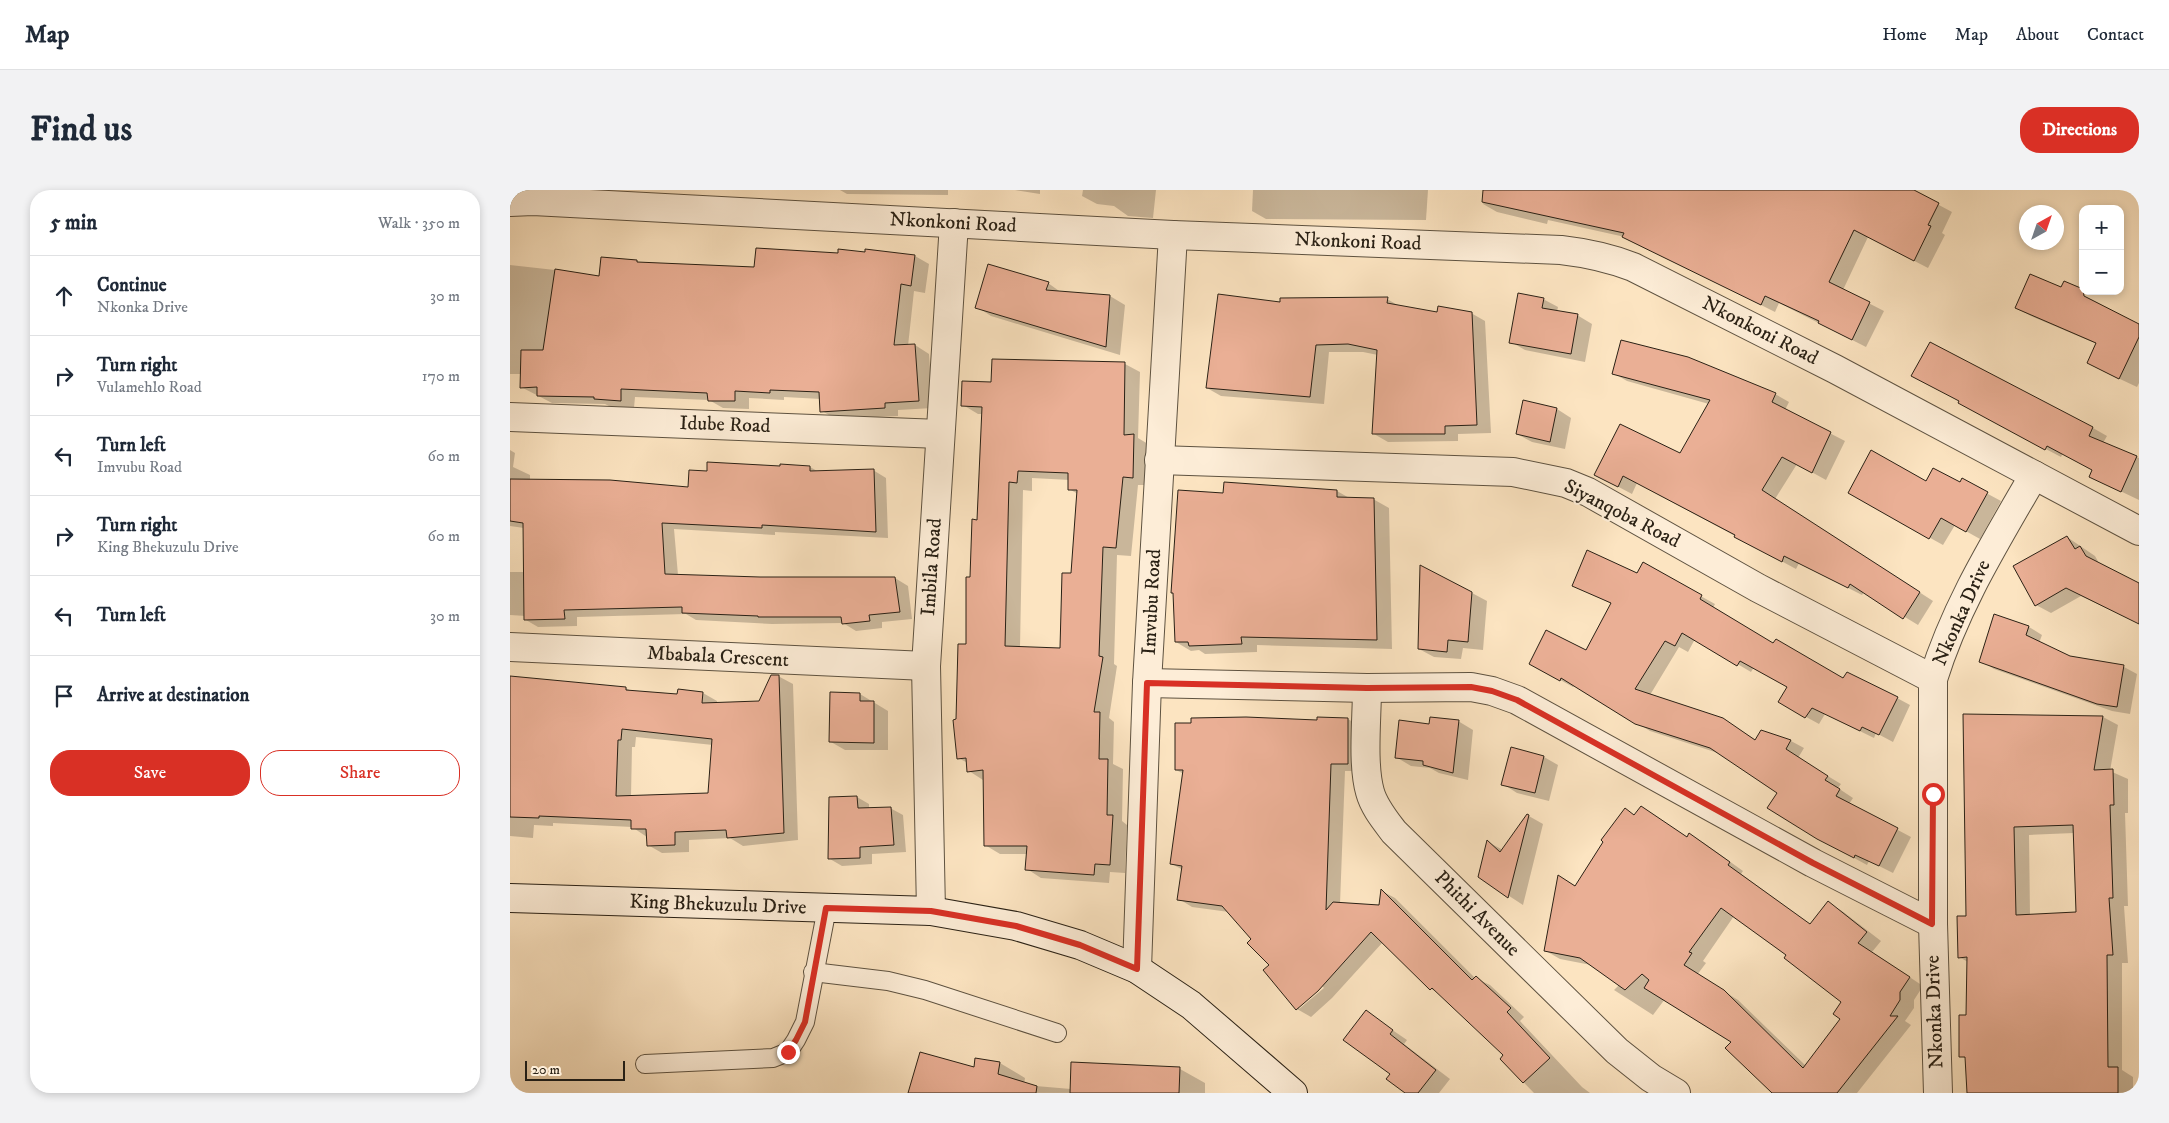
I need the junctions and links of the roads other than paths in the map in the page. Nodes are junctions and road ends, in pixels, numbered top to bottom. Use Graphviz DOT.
graph roads {
  1 [pos="510,202"];
  2 [pos="954,223"];
  3 [pos="1174,235"];
  4 [pos="510,417"];
  5 [pos="940,434"];
  6 [pos="1159,460"];
  7 [pos="2034,475"];
  8 [pos="2139,531"];
  9 [pos="510,647"];
  10 [pos="926,666"];
  11 [pos="1933,680"];
  12 [pos="1147,683"];
  13 [pos="1367,688"];
  14 [pos="510,898"];
  15 [pos="826,908"];
  16 [pos="931,911"];
  17 [pos="1932,924"];
  18 [pos="1137,969"];
  19 [pos="813,972"];
  20 [pos="1057,1033"];
  21 [pos="645,1064"];
  22 [pos="1293,1093"];
  23 [pos="1676,1093"];
  24 [pos="1938,1093"];
  1 -- 2 [label="street, Nkonkoni Road"];
  2 -- 3 [label="street, Nkonkoni Road"];
  2 -- 5 [label="street, Imbila Road"];
  3 -- 6 [label="street, Imvubu Road"];
  3 -- 7 [label="street, Nkonkoni Road"];
  4 -- 5 [label="street, Idube Road"];
  5 -- 10 [label="street, Imbila Road"];
  6 -- 11 [label="street, Siyanqoba Road"];
  6 -- 12 [label="street, Imvubu Road"];
  7 -- 8 [label="street, Nkonkoni Road"];
  7 -- 11 [label="street, Nkonka Drive"];
  9 -- 10 [label="street, Mbabala Crescent"];
  10 -- 16 [label="street, Imbila Road"];
  11 -- 17 [label="street, Nkonka Drive"];
  12 -- 13 [label="street"];
  12 -- 18 [label="street, Imvubu Road"];
  13 -- 17 [label="street"];
  13 -- 23 [label="street, Phithi Avenue"];
  14 -- 15 [label="street, King Bhekuzulu Drive"];
  15 -- 16 [label="street, King Bhekuzulu Drive"];
  15 -- 19 [label="lane"];
  16 -- 18 [label="street, King Bhekuzulu Drive"];
  17 -- 24 [label="street, Nkonka Drive"];
  18 -- 22 [label="street, King Bhekuzulu Drive"];
  19 -- 20 [label="lane"];
  19 -- 21 [label="lane"];
}
